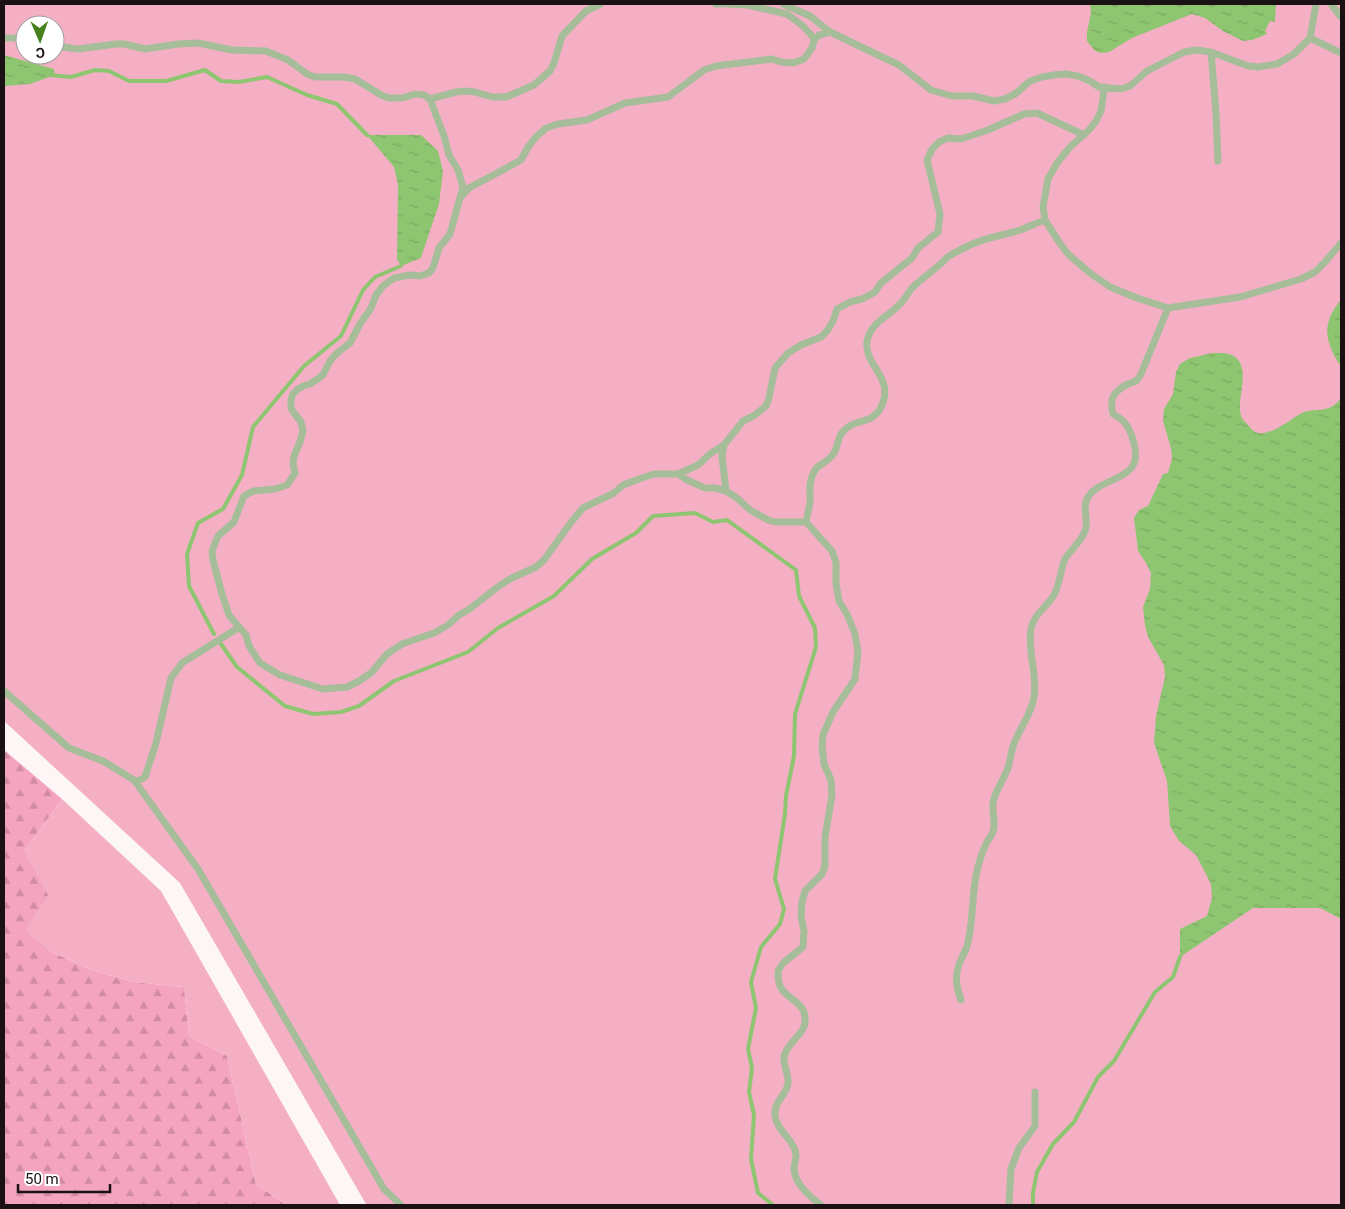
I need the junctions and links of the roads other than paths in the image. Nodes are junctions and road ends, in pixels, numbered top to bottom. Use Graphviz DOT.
graph roads {
  1 [pos="601,4"];
  2 [pos="716,4"];
  3 [pos="723,4"];
  4 [pos="728,4"];
  5 [pos="783,4"];
  6 [pos="1316,4"];
  7 [pos="1331,4"];
  8 [pos="1341,18"];
  9 [pos="830,32"];
  10 [pos="1310,38"];
  11 [pos="814,40"];
  12 [pos="65,47"];
  13 [pos="1211,52"];
  14 [pos="1341,53"];
  15 [pos="1104,87"];
  16 [pos="430,99"];
  17 [pos="1084,135"];
  18 [pos="1218,161"];
  19 [pos="460,198"];
  20 [pos="1044,220"];
  21 [pos="1341,243"];
  22 [pos="1168,308"];
  23 [pos="724,444"];
  24 [pos="678,474"];
  25 [pos="726,491"];
  26 [pos="806,522"];
  27 [pos="238,628"];
  28 [pos="4,691"];
  29 [pos="136,782"];
  30 [pos="961,1000"];
  31 [pos="1035,1092"];
  32 [pos="401,1205"];
  33 [pos="821,1205"];
  34 [pos="1009,1205"];
  1 -- 16 [label="lane"];
  2 -- 3 [label="lane"];
  4 -- 11 [label="lane"];
  5 -- 9 [label="lane"];
  6 -- 10 [label="lane"];
  7 -- 8 [label="lane"];
  9 -- 11 [label="lane"];
  9 -- 15 [label="lane"];
  10 -- 13 [label="lane"];
  10 -- 14 [label="lane"];
  11 -- 19 [label="lane"];
  12 -- 16 [label="lane"];
  13 -- 15 [label="lane"];
  13 -- 18 [label="lane"];
  15 -- 17 [label="lane"];
  16 -- 19 [label="lane"];
  17 -- 20 [label="lane"];
  17 -- 23 [label="lane"];
  19 -- 27 [label="lane"];
  20 -- 22 [label="lane"];
  20 -- 26 [label="lane"];
  21 -- 22 [label="lane"];
  22 -- 30 [label="lane"];
  23 -- 24 [label="lane"];
  23 -- 25 [label="lane"];
  24 -- 25 [label="lane"];
  24 -- 27 [label="lane"];
  25 -- 26 [label="lane"];
  26 -- 33 [label="lane"];
  27 -- 29 [label="lane"];
  28 -- 29 [label="lane"];
  29 -- 32 [label="lane"];
  31 -- 34 [label="lane"];
}
